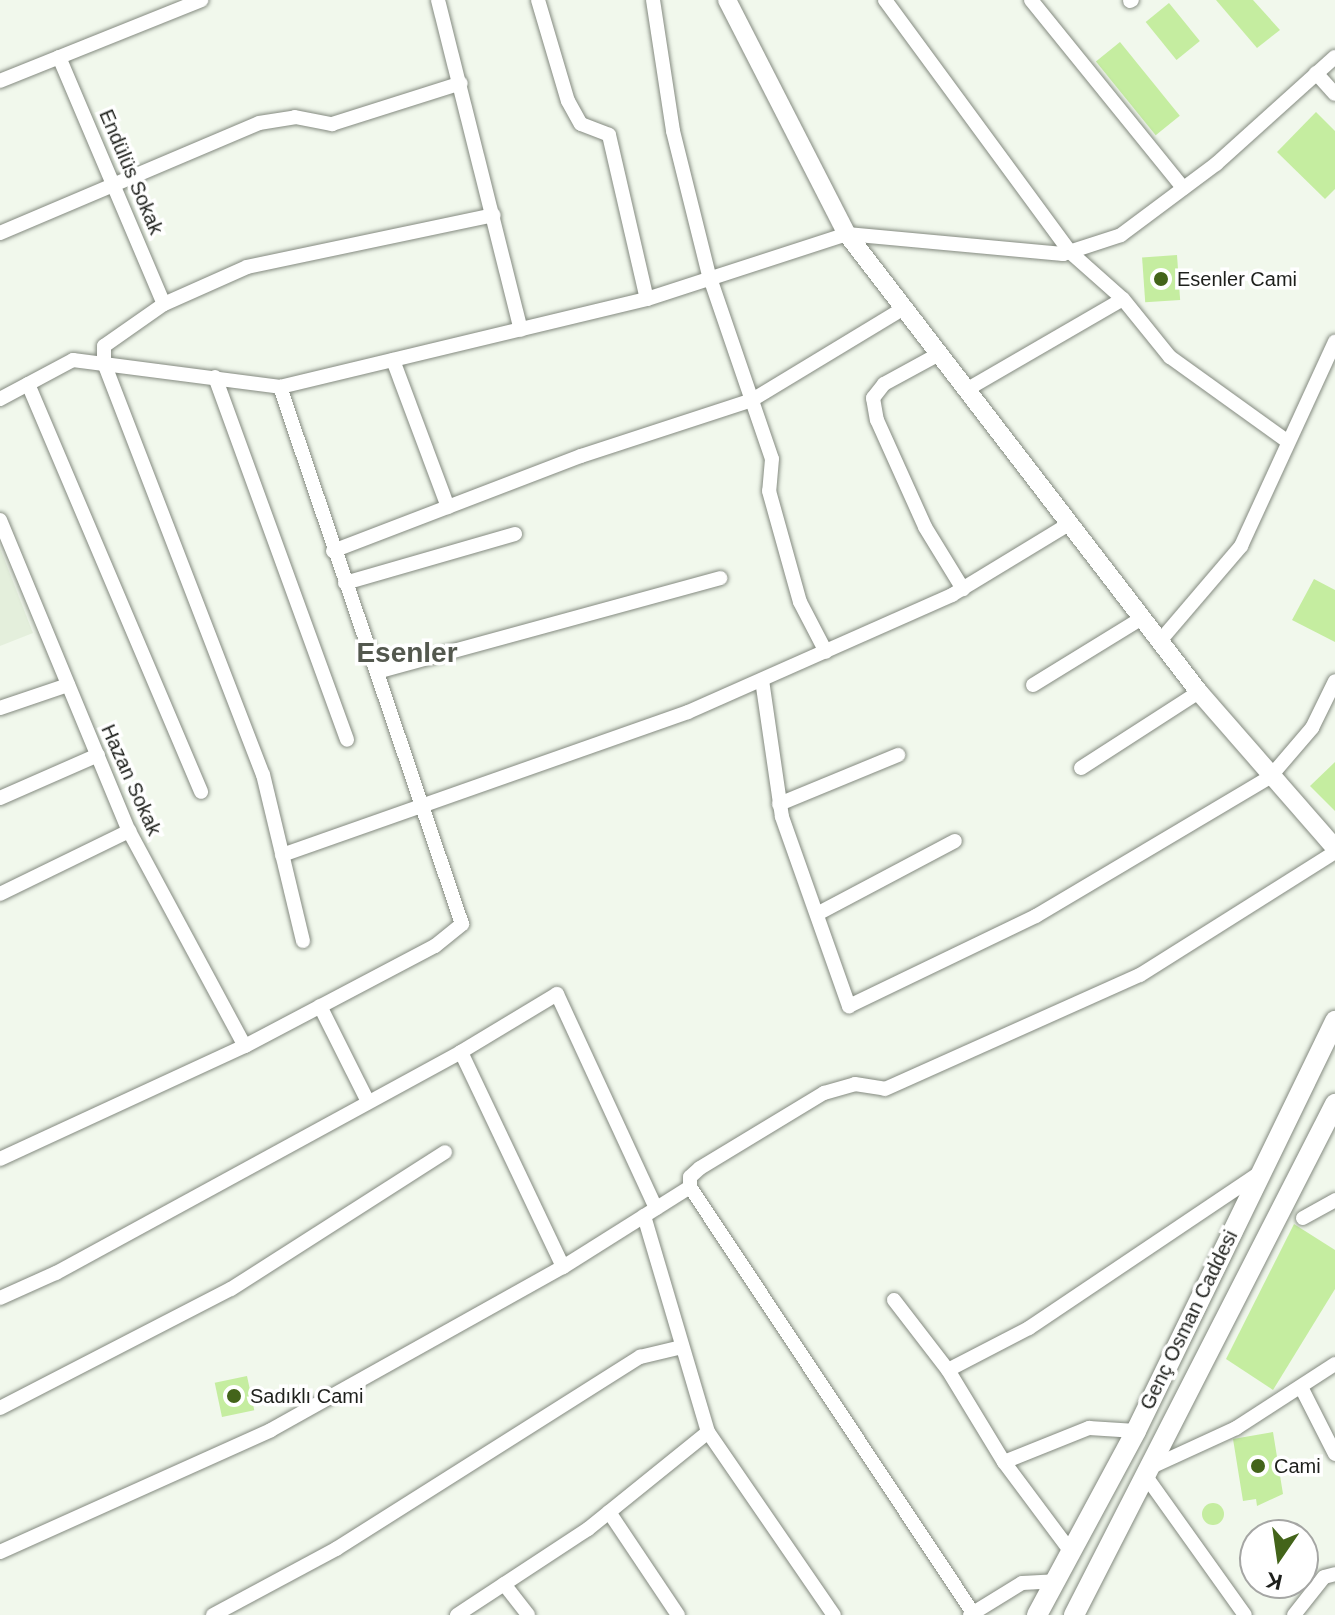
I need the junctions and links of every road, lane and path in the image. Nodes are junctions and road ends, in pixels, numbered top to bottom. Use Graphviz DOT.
graph roads {
  1 [pos="201,0"];
  2 [pos="438,0"];
  3 [pos="538,0"];
  4 [pos="653,0"];
  5 [pos="727,0"];
  6 [pos="885,0"];
  7 [pos="1031,0"];
  8 [pos="59,57"];
  9 [pos="1335,57"];
  10 [pos="1316,73"];
  11 [pos="0,81"];
  12 [pos="461,83"];
  13 [pos="1335,94"];
  14 [pos="114,182"];
  15 [pos="1183,188"];
  16 [pos="494,215"];
  17 [pos="0,233"];
  18 [pos="847,234"];
  19 [pos="1070,252"];
  20 [pos="709,275"];
  21 [pos="647,299"];
  22 [pos="1123,299"];
  23 [pos="164,304"];
  24 [pos="904,308"];
  25 [pos="521,330"];
  26 [pos="1335,342"];
  27 [pos="939,354"];
  28 [pos="393,360"];
  29 [pos="104,362"];
  30 [pos="215,377"];
  31 [pos="28,384"];
  32 [pos="280,387"];
  33 [pos="966,390"];
  34 [pos="0,399"];
  35 [pos="752,400"];
  36 [pos="1287,441"];
  37 [pos="448,507"];
  38 [pos="0,520"];
  39 [pos="1069,524"];
  40 [pos="515,534"];
  41 [pos="333,551"];
  42 [pos="720,578"];
  43 [pos="345,583"];
  44 [pos="963,589"];
  45 [pos="1142,618"];
  46 [pos="1160,641"];
  47 [pos="826,652"];
  48 [pos="377,672"];
  49 [pos="762,680"];
  50 [pos="1335,681"];
  51 [pos="68,685"];
  52 [pos="1033,685"];
  53 [pos="1199,692"];
  54 [pos="0,708"];
  55 [pos="347,740"];
  56 [pos="98,755"];
  57 [pos="898,755"];
  58 [pos="1081,768"];
  59 [pos="1270,777"];
  60 [pos="201,792"];
  61 [pos="0,798"];
  62 [pos="779,804"];
  63 [pos="424,806"];
  64 [pos="129,831"];
  65 [pos="955,841"];
  66 [pos="1335,850"];
  67 [pos="282,855"];
  68 [pos="0,894"];
  69 [pos="817,914"];
  70 [pos="303,941"];
  71 [pos="320,1006"];
  72 [pos="1335,1021"];
  73 [pos="245,1046"];
  74 [pos="461,1052"];
  75 [pos="368,1102"];
  76 [pos="1335,1104"];
  77 [pos="445,1152"];
  78 [pos="0,1159"];
  79 [pos="1258,1174"];
  80 [pos="690,1187"];
  81 [pos="1335,1200"];
  82 [pos="650,1212"];
  83 [pos="1303,1218"];
  84 [pos="563,1267"];
  85 [pos="0,1298"];
  86 [pos="894,1300"];
  87 [pos="682,1347"];
  88 [pos="1335,1364"];
  89 [pos="948,1370"];
  90 [pos="1301,1387"];
  91 [pos="0,1408"];
  92 [pos="1136,1431"];
  93 [pos="708,1432"];
  94 [pos="1335,1454"];
  95 [pos="1004,1462"];
  96 [pos="1146,1472"];
  97 [pos="609,1512"];
  98 [pos="0,1552"];
  99 [pos="1071,1552"];
  100 [pos="1335,1574"];
  101 [pos="1055,1581"];
  102 [pos="504,1584"];
  103 [pos="971,1614"];
  104 [pos="213,1615"];
  105 [pos="457,1615"];
  106 [pos="528,1615"];
  107 [pos="678,1615"];
  108 [pos="834,1615"];
  109 [pos="1037,1615"];
  110 [pos="1074,1615"];
  111 [pos="1245,1615"];
  112 [pos="1294,1615"];
  1 -- 8 [label="street"];
  2 -- 12 [label="street"];
  3 -- 21 [label="street"];
  4 -- 20 [label="street"];
  5 -- 18 [label="street"];
  6 -- 19 [label="street"];
  7 -- 15 [label="street"];
  8 -- 11 [label="street"];
  8 -- 14 [label="street, Endülüs Sokak"];
  9 -- 10 [label="street"];
  10 -- 13 [label="street"];
  10 -- 15 [label="street"];
  12 -- 14 [label="street"];
  12 -- 16 [label="street"];
  14 -- 17 [label="street"];
  14 -- 23 [label="street, Endülüs Sokak"];
  15 -- 19 [label="street"];
  16 -- 23 [label="street"];
  16 -- 25 [label="street"];
  18 -- 19 [label="street"];
  18 -- 20 [label="street"];
  18 -- 24 [label="street"];
  19 -- 22 [label="street"];
  20 -- 21 [label="street"];
  20 -- 35 [label="street"];
  21 -- 25 [label="street"];
  22 -- 33 [label="street"];
  22 -- 36 [label="street"];
  23 -- 29 [label="street"];
  24 -- 27 [label="street"];
  24 -- 35 [label="street"];
  25 -- 28 [label="street"];
  26 -- 36 [label="street"];
  27 -- 33 [label="street"];
  27 -- 44 [label="street"];
  28 -- 32 [label="street"];
  28 -- 37 [label="street"];
  29 -- 30 [label="street"];
  29 -- 31 [label="street"];
  29 -- 67 [label="street"];
  30 -- 32 [label="street"];
  30 -- 55 [label="street"];
  31 -- 34 [label="street"];
  31 -- 60 [label="street"];
  32 -- 41 [label="street"];
  33 -- 39 [label="street"];
  35 -- 37 [label="street"];
  35 -- 47 [label="street"];
  36 -- 46 [label="street"];
  37 -- 41 [label="street"];
  38 -- 51 [label="street, Hazan Sokak"];
  39 -- 44 [label="street"];
  39 -- 45 [label="street"];
  40 -- 43 [label="street"];
  41 -- 43 [label="street"];
  42 -- 48 [label="street"];
  43 -- 48 [label="street"];
  44 -- 47 [label="street"];
  45 -- 46 [label="street"];
  45 -- 52 [label="street"];
  46 -- 53 [label="street"];
  47 -- 49 [label="street"];
  48 -- 63 [label="street"];
  49 -- 62 [label="street"];
  49 -- 63 [label="street"];
  50 -- 59 [label="street"];
  51 -- 54 [label="street"];
  51 -- 56 [label="street, Hazan Sokak"];
  53 -- 58 [label="street"];
  53 -- 59 [label="street"];
  56 -- 61 [label="street"];
  56 -- 64 [label="street, Hazan Sokak"];
  57 -- 62 [label="street"];
  59 -- 66 [label="street"];
  59 -- 69 [label="street"];
  62 -- 69 [label="street"];
  63 -- 67 [label="street"];
  63 -- 71 [label="street"];
  64 -- 68 [label="street"];
  64 -- 73 [label="street, Hazan Sokak"];
  65 -- 69 [label="street"];
  66 -- 80 [label="street"];
  67 -- 70 [label="street"];
  71 -- 73 [label="street"];
  71 -- 75 [label="street"];
  72 -- 79 [label="main road, Genç Osman Caddesi"];
  73 -- 78 [label="street"];
  74 -- 75 [label="street"];
  74 -- 82 [label="street"];
  74 -- 84 [label="street"];
  75 -- 85 [label="street"];
  76 -- 96 [label="main road, Genç Osman Caddesi"];
  77 -- 91 [label="street"];
  79 -- 89 [label="street"];
  79 -- 92 [label="main road, Genç Osman Caddesi"];
  80 -- 82 [label="street"];
  80 -- 103 [label="street"];
  81 -- 83 [label="street"];
  82 -- 84 [label="street"];
  82 -- 87 [label="street"];
  84 -- 98 [label="street"];
  86 -- 89 [label="street"];
  87 -- 93 [label="street"];
  87 -- 104 [label="street"];
  88 -- 90 [label="street"];
  89 -- 95 [label="street"];
  90 -- 94 [label="street"];
  90 -- 96 [label="street"];
  92 -- 95 [label="street"];
  92 -- 99 [label="main road, Genç Osman Caddesi"];
  93 -- 97 [label="street"];
  93 -- 108 [label="street"];
  95 -- 99 [label="street"];
  96 -- 110 [label="main road, Genç Osman Caddesi"];
  96 -- 111 [label="street"];
  97 -- 102 [label="street"];
  97 -- 107 [label="street"];
  99 -- 101 [label="main road, Genç Osman Caddesi"];
  100 -- 112 [label="street"];
  101 -- 103 [label="street"];
  101 -- 109 [label="main road, Genç Osman Caddesi"];
  102 -- 105 [label="street"];
  102 -- 106 [label="street"];
}
